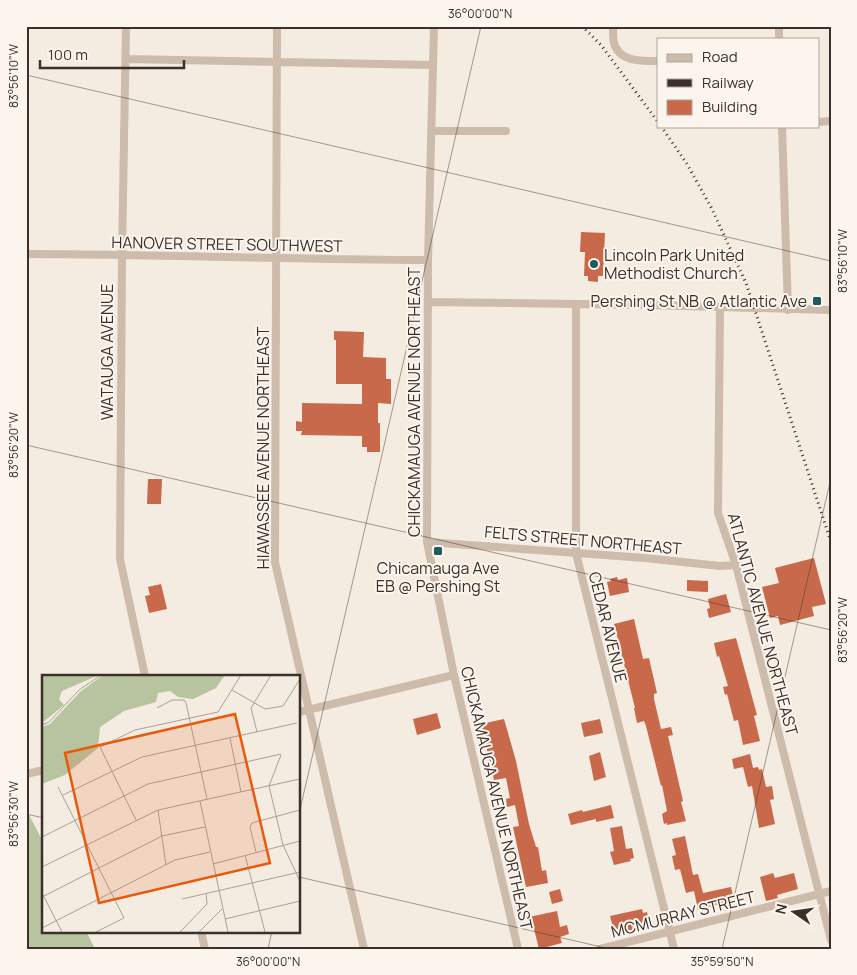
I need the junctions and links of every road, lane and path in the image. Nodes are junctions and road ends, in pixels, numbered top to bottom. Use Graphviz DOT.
graph roads {
  1 [pos="126,26"];
  2 [pos="277,26"];
  3 [pos="434,26"];
  4 [pos="613,26"];
  5 [pos="126,60"];
  6 [pos="657,61"];
  7 [pos="277,62"];
  8 [pos="433,65"];
  9 [pos="782,128"];
  10 [pos="431,131"];
  11 [pos="506,131"];
  12 [pos="26,254"];
  13 [pos="122,255"];
  14 [pos="276,258"];
  15 [pos="428,260"];
  16 [pos="428,302"];
  17 [pos="576,305"];
  18 [pos="720,308"];
  19 [pos="788,310"];
  20 [pos="831,310"];
  21 [pos="427,542"];
  22 [pos="576,553"];
  23 [pos="736,565"];
  24 [pos="145,675"];
  25 [pos="454,675"];
  26 [pos="308,710"];
  27 [pos="300,712"];
  28 [pos="42,770"];
  29 [pos="26,774"];
  30 [pos="831,891"];
  31 [pos="819,894"];
  32 [pos="670,930"];
  33 [pos="201,932"];
  34 [pos="831,940"];
  35 [pos="205,949"];
  36 [pos="364,949"];
  37 [pos="518,949"];
  38 [pos="600,949"];
  39 [pos="674,949"];
  1 -- 5 [label="street, WATAUGA AVENUE"];
  2 -- 7 [label="street, HIAWASSEE AVENUE NORTHEAST"];
  3 -- 8 [label="street, CHICKAMAUGA AVENUE NORTHEAST"];
  4 -- 6 [label="street"];
  5 -- 7 [label="street"];
  5 -- 13 [label="street, WATAUGA AVENUE"];
  7 -- 8 [label="street"];
  7 -- 14 [label="street, HIAWASSEE AVENUE NORTHEAST"];
  8 -- 10 [label="street, CHICKAMAUGA AVENUE NORTHEAST"];
  9 -- 19 [label="street"];
  10 -- 11 [label="street"];
  10 -- 15 [label="street, CHICKAMAUGA AVENUE NORTHEAST"];
  12 -- 13 [label="street, HANOVER STREET SOUTHWEST"];
  13 -- 14 [label="street, HANOVER STREET SOUTHWEST"];
  13 -- 24 [label="street, WATAUGA AVENUE"];
  14 -- 15 [label="street, HANOVER STREET SOUTHWEST"];
  14 -- 26 [label="street, HIAWASSEE AVENUE NORTHEAST"];
  15 -- 16 [label="street, CHICKAMAUGA AVENUE NORTHEAST"];
  16 -- 17 [label="street"];
  16 -- 21 [label="street, CHICKAMAUGA AVENUE NORTHEAST"];
  17 -- 18 [label="street"];
  17 -- 22 [label="street, CEDAR AVENUE"];
  18 -- 19 [label="street"];
  18 -- 23 [label="street, ATLANTIC AVENUE NORTHEAST"];
  19 -- 20 [label="street"];
  21 -- 22 [label="street, FELTS STREET NORTHEAST"];
  21 -- 25 [label="street, CHICKAMAUGA AVENUE NORTHEAST"];
  22 -- 23 [label="street, FELTS STREET NORTHEAST"];
  22 -- 32 [label="street, CEDAR AVENUE"];
  23 -- 31 [label="street, ATLANTIC AVENUE NORTHEAST"];
  25 -- 26 [label="street"];
  25 -- 37 [label="street, CHICKAMAUGA AVENUE NORTHEAST"];
  26 -- 27 [label="street"];
  26 -- 36 [label="street, HIAWASSEE AVENUE NORTHEAST"];
  28 -- 29 [label="street"];
  30 -- 31 [label="street, MCMURRAY STREET"];
  31 -- 32 [label="street, MCMURRAY STREET"];
  31 -- 34 [label="street, ATLANTIC AVENUE NORTHEAST"];
  32 -- 38 [label="street, MCMURRAY STREET"];
  32 -- 39 [label="street, CEDAR AVENUE"];
  33 -- 35 [label="street"];
}
